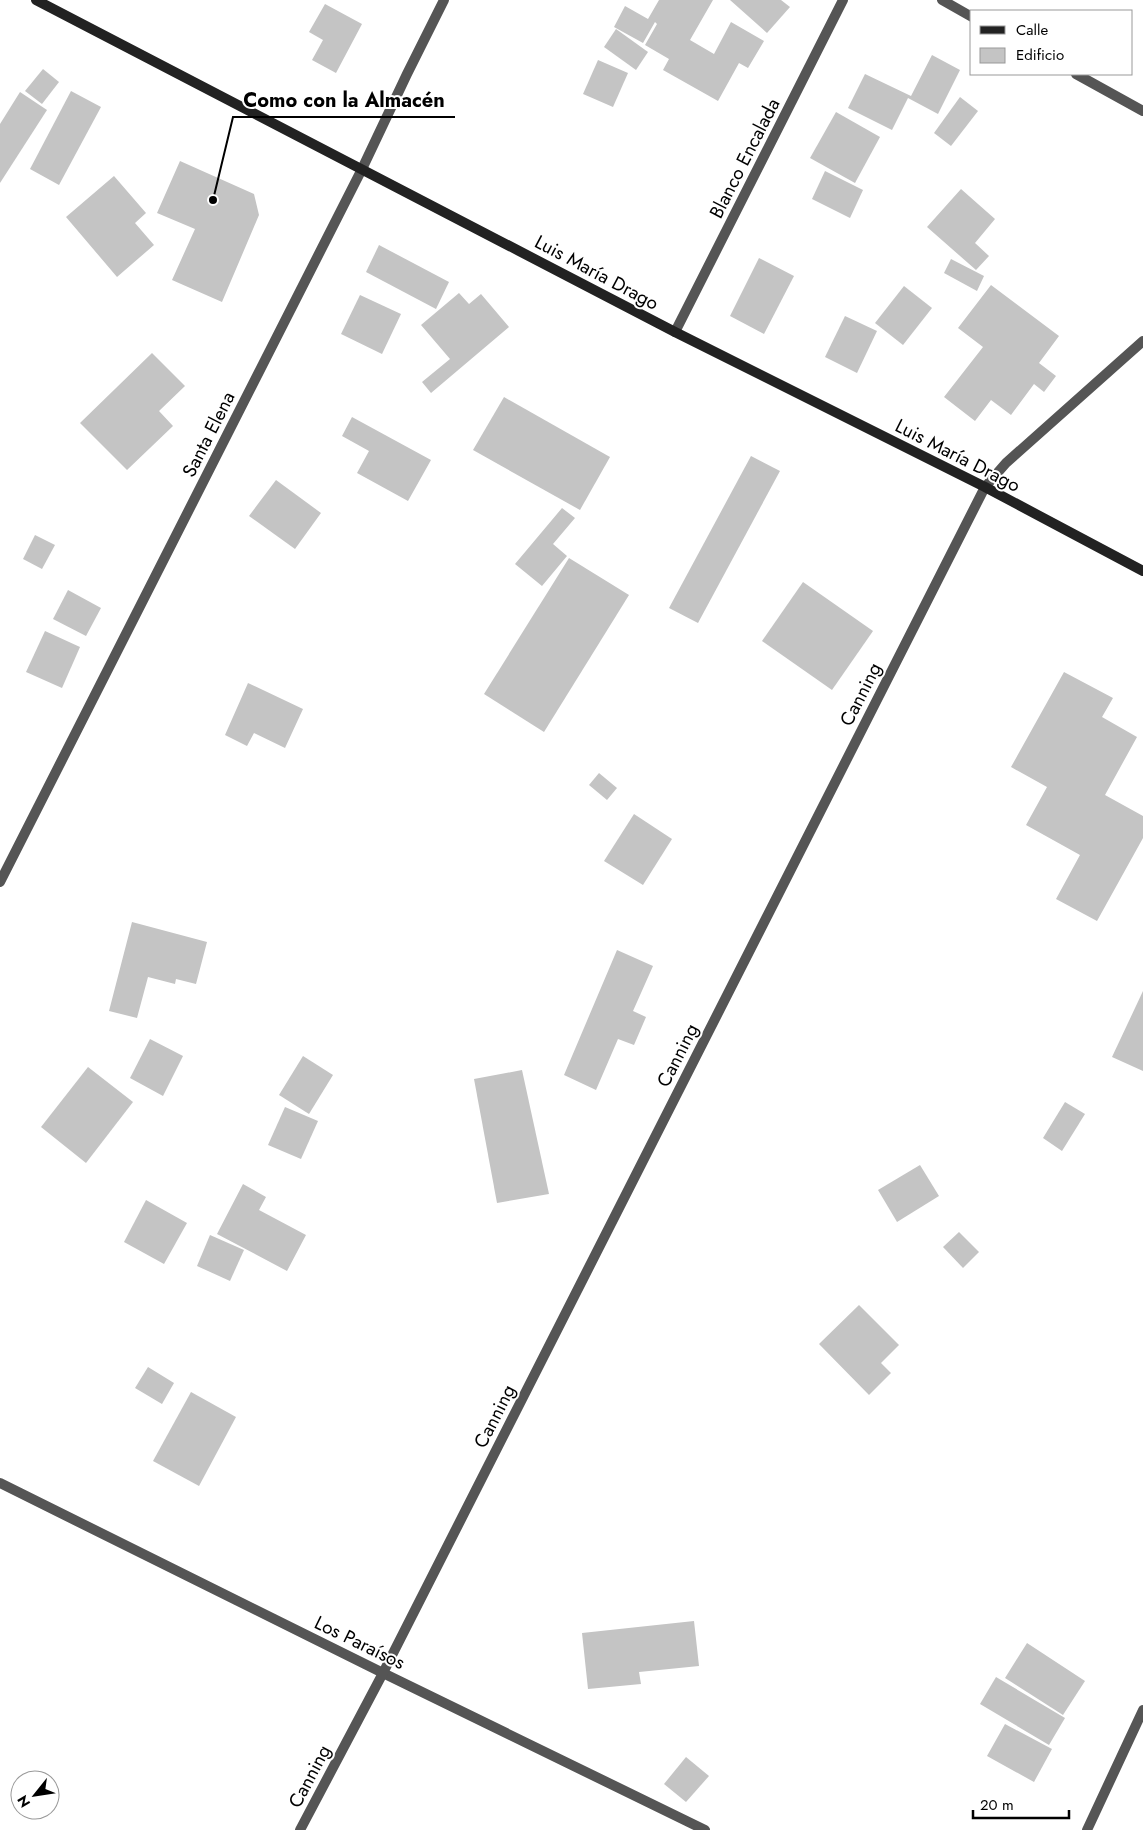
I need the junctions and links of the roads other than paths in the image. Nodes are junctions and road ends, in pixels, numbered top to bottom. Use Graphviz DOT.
graph roads {
  1 [pos="36,0"];
  2 [pos="444,0"];
  3 [pos="844,0"];
  4 [pos="942,0"];
  5 [pos="970,15"];
  6 [pos="1078,75"];
  7 [pos="1143,111"];
  8 [pos="362,169"];
  9 [pos="675,332"];
  10 [pos="1143,341"];
  11 [pos="985,488"];
  12 [pos="1143,571"];
  13 [pos="0,882"];
  14 [pos="0,1483"];
  15 [pos="383,1673"];
  16 [pos="1143,1710"];
  17 [pos="300,1830"];
  18 [pos="705,1830"];
  19 [pos="1087,1830"];
  1 -- 8 [label="main road, Luis María Drago"];
  2 -- 8 [label="street, Santa Elena"];
  3 -- 9 [label="street, Blanco Encalada"];
  4 -- 5 [label="street"];
  6 -- 7 [label="street"];
  8 -- 9 [label="main road, Luis María Drago"];
  8 -- 13 [label="street, Santa Elena"];
  9 -- 11 [label="main road, Luis María Drago"];
  10 -- 11 [label="street, Canning"];
  11 -- 12 [label="main road, Luis María Drago"];
  11 -- 15 [label="street, Canning"];
  14 -- 15 [label="street, Los Paraísos"];
  15 -- 17 [label="street, Canning"];
  15 -- 18 [label="street, Los Paraísos"];
  16 -- 19 [label="street"];
}
